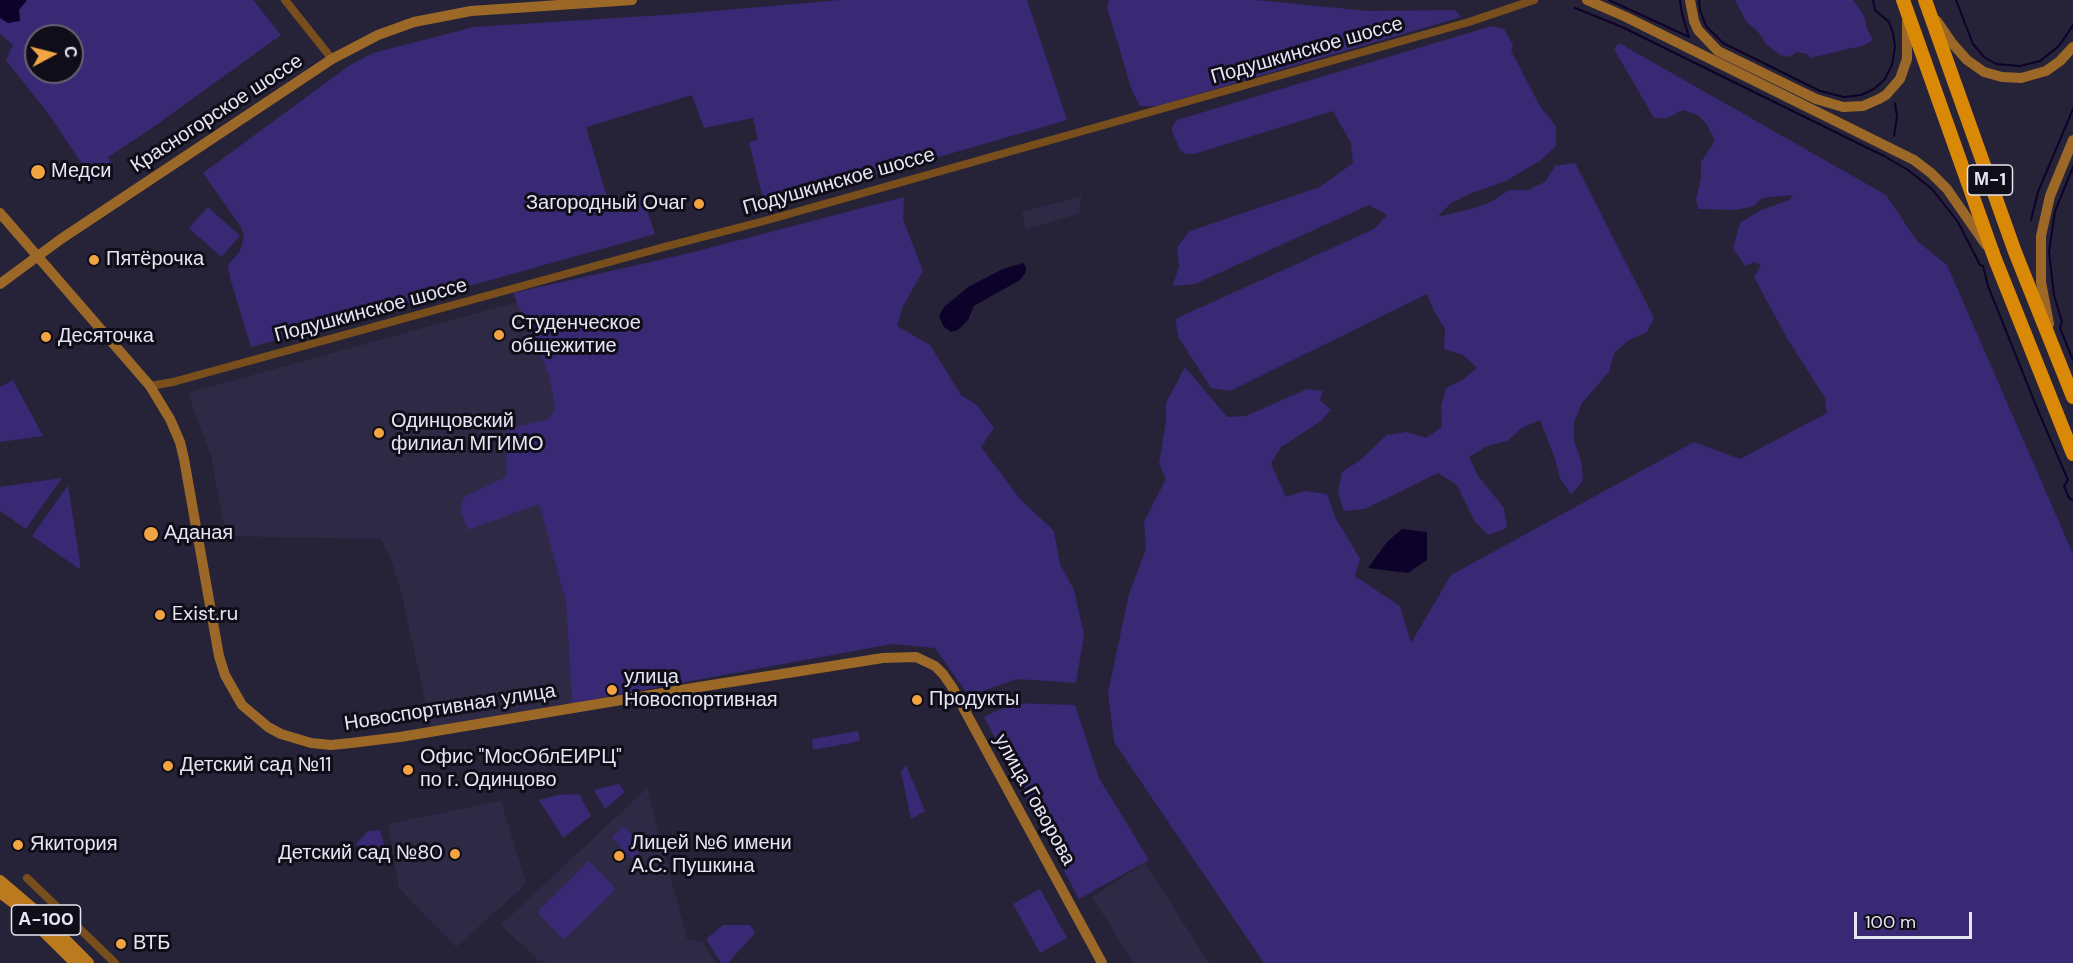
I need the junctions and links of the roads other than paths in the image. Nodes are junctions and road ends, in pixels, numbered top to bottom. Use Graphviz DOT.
graph roads {
  1 [pos="285,0"];
  2 [pos="632,0"];
  3 [pos="1534,0"];
  4 [pos="1587,0"];
  5 [pos="1690,0"];
  6 [pos="1926,0"];
  7 [pos="1904,2"];
  8 [pos="470,6"];
  9 [pos="2073,47"];
  10 [pos="332,59"];
  11 [pos="2073,140"];
  12 [pos="0,213"];
  13 [pos="38,257"];
  14 [pos="1999,271"];
  15 [pos="0,284"];
  16 [pos="2057,359"];
  17 [pos="150,386"];
  18 [pos="2073,397"];
  19 [pos="2073,454"];
  20 [pos="926,661"];
  21 [pos="27,878"];
  22 [pos="0,880"];
  23 [pos="0,892"];
  24 [pos="76,963"];
  25 [pos="88,963"];
  26 [pos="116,963"];
  27 [pos="1102,963"];
  1 -- 10 [label="street"];
  2 -- 8 [label="main road, Красногорское шоссе"];
  3 -- 17 [label="street, Подушкинское шоссе"];
  4 -- 14 [label="main road"];
  5 -- 7 [label="main road"];
  6 -- 9 [label="main road"];
  6 -- 16 [label="highway, М-1"];
  7 -- 14 [label="highway, М-1"];
  8 -- 10 [label="main road, Красногорское шоссе"];
  10 -- 13 [label="main road, Красногорское шоссе"];
  11 -- 16 [label="main road"];
  12 -- 13 [label="main road, Новоспортивная улица"];
  13 -- 15 [label="main road, Красногорское шоссе"];
  13 -- 17 [label="main road, Новоспортивная улица"];
  14 -- 19 [label="highway, М-1"];
  16 -- 18 [label="highway, М-1"];
  17 -- 20 [label="main road, Новоспортивная улица"];
  20 -- 27 [label="main road, улица Говорова"];
  21 -- 26 [label="street"];
  22 -- 25 [label="main road, А-100"];
  23 -- 24 [label="main road, А-100"];
}
